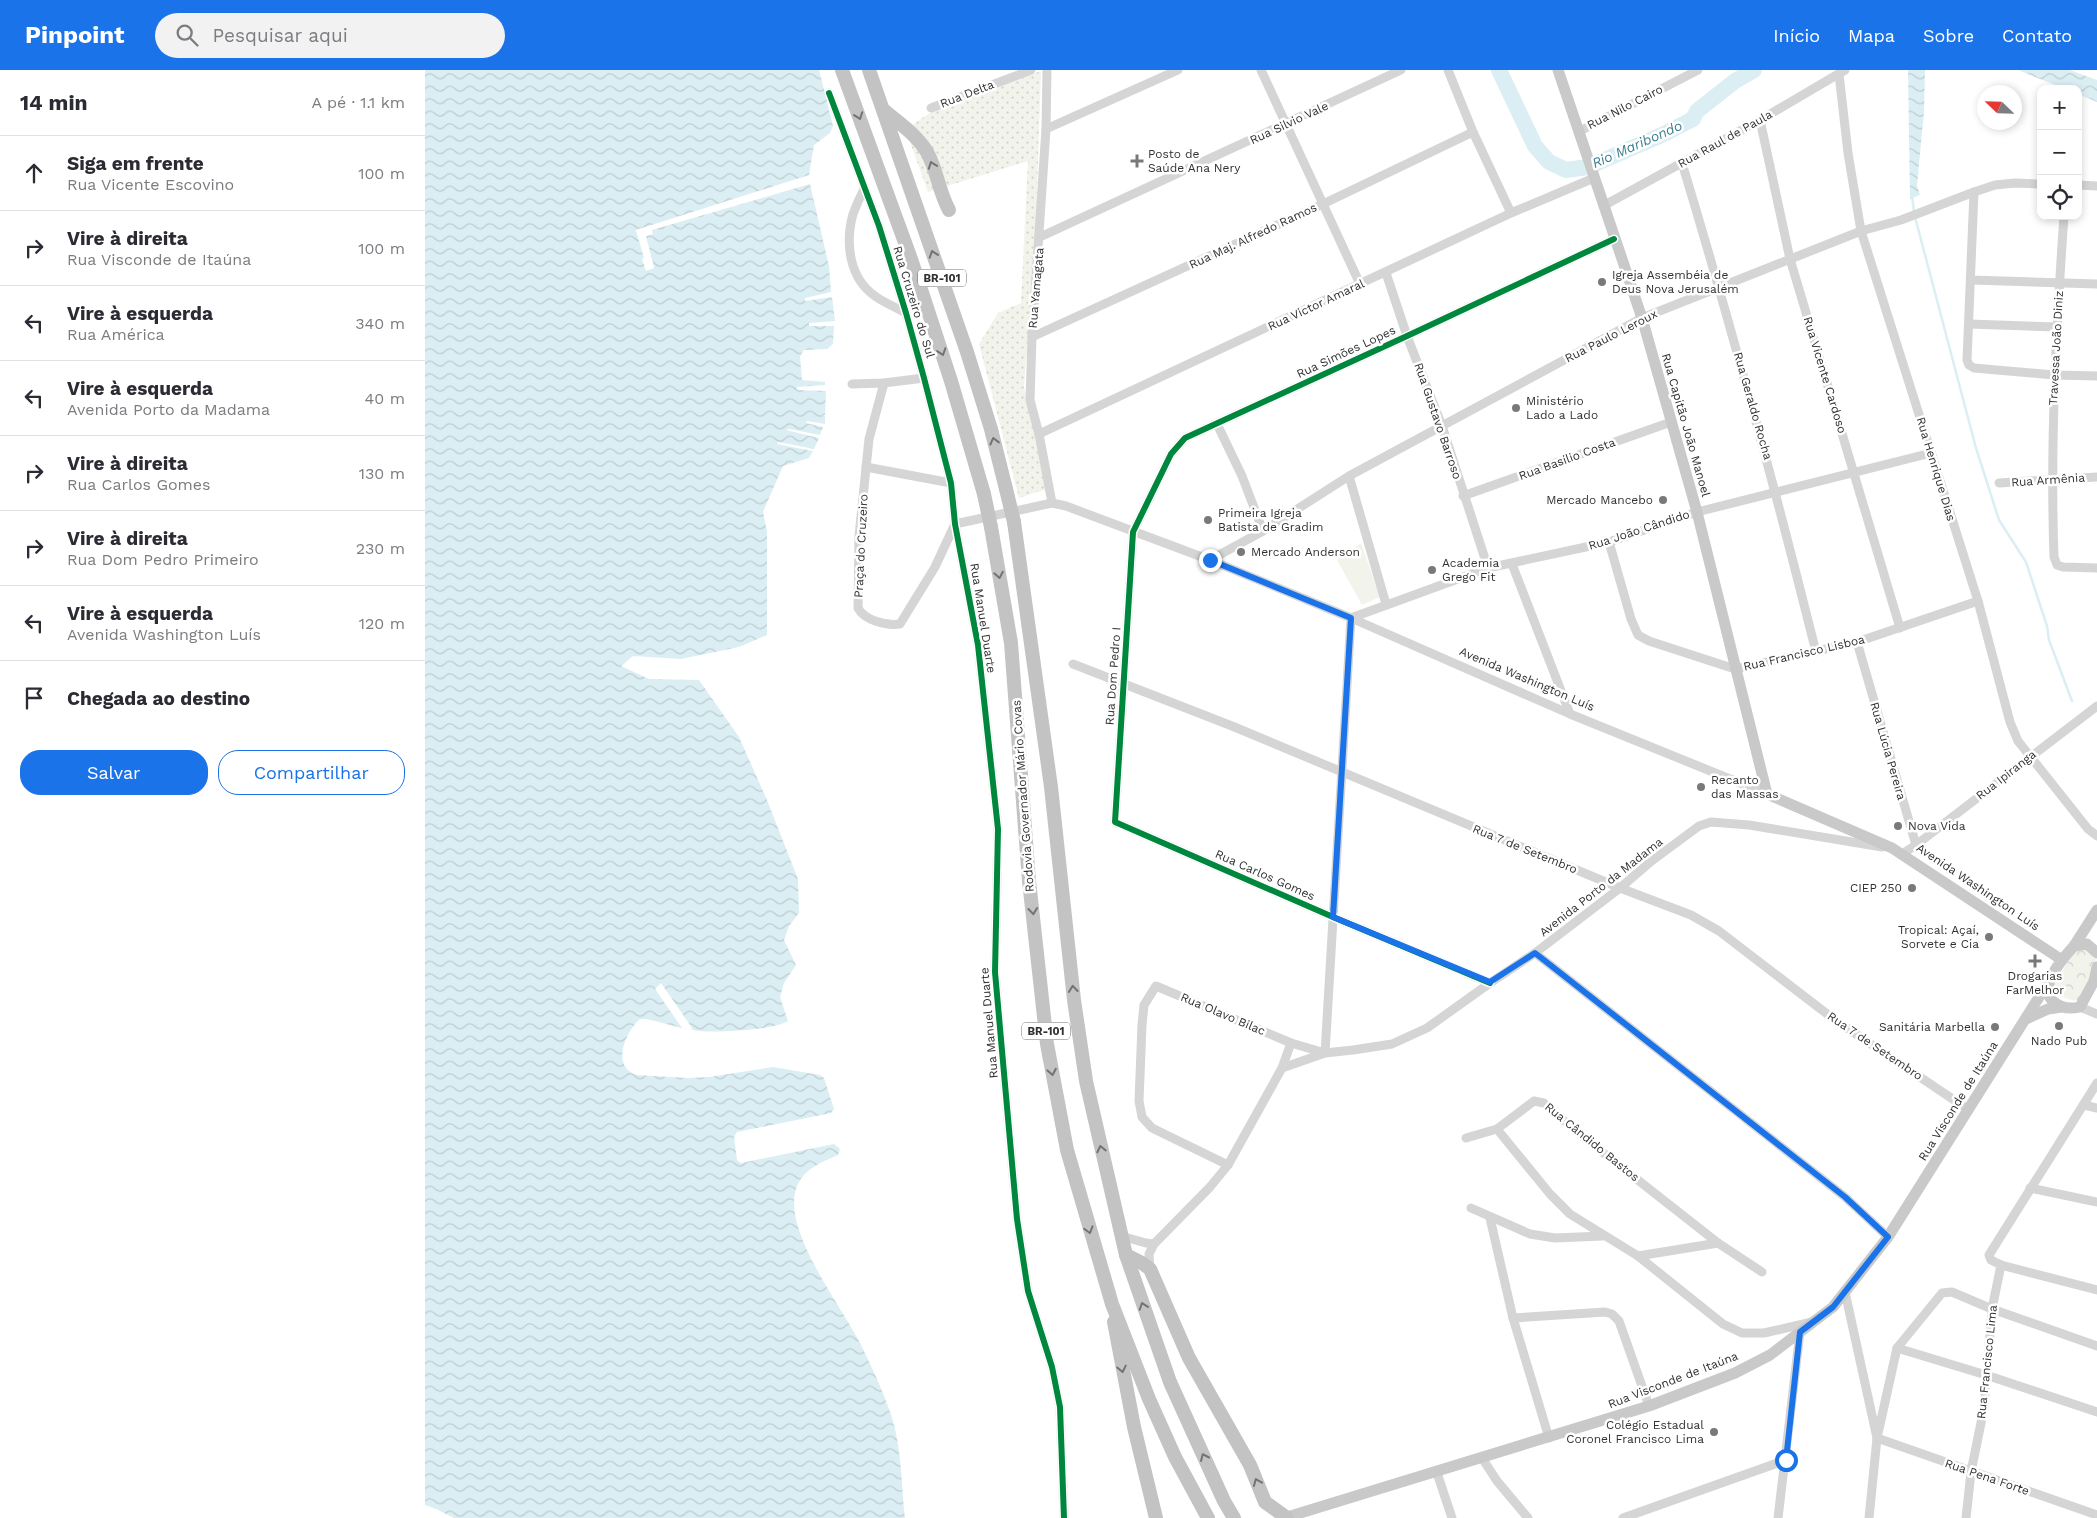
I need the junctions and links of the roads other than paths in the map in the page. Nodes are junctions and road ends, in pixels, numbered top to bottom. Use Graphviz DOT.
graph roads {
  1 [pos="842,70"];
  2 [pos="869,70"];
  3 [pos="1031,70"];
  4 [pos="1047,70"];
  5 [pos="1178,70"];
  6 [pos="1261,70"];
  7 [pos="1401,70"];
  8 [pos="1448,70"];
  9 [pos="1558,70"];
  10 [pos="1698,70"];
  11 [pos="1842,72"];
  12 [pos="829,92"];
  13 [pos="931,108"];
  14 [pos="885,111"];
  15 [pos="1760,120"];
  16 [pos="1286,124"];
  17 [pos="1046,129"];
  18 [pos="1580,131"];
  19 [pos="1473,132"];
  20 [pos="1682,163"];
  21 [pos="1591,168"];
  22 [pos="2037,184"];
  23 [pos="2082,185"];
  24 [pos="2097,186"];
  25 [pos="864,189"];
  26 [pos="1974,192"];
  27 [pos="1323,204"];
  28 [pos="1603,206"];
  29 [pos="949,210"];
  30 [pos="1511,214"];
  31 [pos="2063,220"];
  32 [pos="1861,231"];
  33 [pos="1040,237"];
  34 [pos="1614,239"];
  35 [pos="1790,259"];
  36 [pos="1386,273"];
  37 [pos="1971,280"];
  38 [pos="2059,282"];
  39 [pos="1360,284"];
  40 [pos="2097,284"];
  41 [pos="1720,287"];
  42 [pos="906,313"];
  43 [pos="1642,318"];
  44 [pos="1969,324"];
  45 [pos="2057,327"];
  46 [pos="1407,336"];
  47 [pos="1032,337"];
  48 [pos="2054,376"];
  49 [pos="2097,376"];
  50 [pos="924,378"];
  51 [pos="884,383"];
  52 [pos="852,384"];
  53 [pos="1671,422"];
  54 [pos="1217,424"];
  55 [pos="1442,426"];
  56 [pos="1039,434"];
  57 [pos="1931,453"];
  58 [pos="866,468"];
  59 [pos="1854,471"];
  60 [pos="1349,476"];
  61 [pos="2097,477"];
  62 [pos="2051,480"];
  63 [pos="951,483"];
  64 [pos="1999,483"];
  65 [pos="1777,493"];
  66 [pos="1463,496"];
  67 [pos="1052,504"];
  68 [pos="1697,512"];
  69 [pos="955,524"];
  70 [pos="1263,531"];
  71 [pos="1133,532"];
  72 [pos="1609,542"];
  73 [pos="1210,560"];
  74 [pos="1512,564"];
  75 [pos="1488,568"];
  76 [pos="2097,568"];
  77 [pos="1978,601"];
  78 [pos="1386,604"];
  79 [pos="1351,618"];
  80 [pos="1900,628"];
  81 [pos="1857,642"];
  82 [pos="1816,652"];
  83 [pos="1073,664"];
  84 [pos="1735,669"];
  85 [pos="1124,685"];
  86 [pos="2097,706"];
  87 [pos="1570,714"];
  88 [pos="2031,755"];
  89 [pos="1343,773"];
  90 [pos="1767,794"];
  91 [pos="1115,822"];
  92 [pos="2097,836"];
  93 [pos="1916,844"];
  94 [pos="1897,851"];
  95 [pos="1620,888"];
  96 [pos="2097,910"];
  97 [pos="1333,917"];
  98 [pos="2086,927"];
  99 [pos="2074,946"];
  100 [pos="2097,952"];
  101 [pos="1535,953"];
  102 [pos="2062,960"];
  103 [pos="2097,967"];
  104 [pos="1490,982"];
  105 [pos="2046,986"];
  106 [pos="2061,1007"];
  107 [pos="2080,1007"];
  108 [pos="2097,1014"];
  109 [pos="2024,1020"];
  110 [pos="1291,1043"];
  111 [pos="1325,1053"];
  112 [pos="1282,1068"];
  113 [pos="2097,1083"];
  114 [pos="2084,1104"];
  115 [pos="2097,1108"];
  116 [pos="1969,1110"];
  117 [pos="1497,1129"];
  118 [pos="1466,1138"];
  119 [pos="1228,1165"];
  120 [pos="2030,1188"];
  121 [pos="2097,1202"];
  122 [pos="1471,1208"];
  123 [pos="1490,1218"];
  124 [pos="1121,1236"];
  125 [pos="1604,1236"];
  126 [pos="1888,1237"];
  127 [pos="1718,1243"];
  128 [pos="1154,1244"];
  129 [pos="1126,1255"];
  130 [pos="1638,1256"];
  131 [pos="2001,1265"];
  132 [pos="1150,1269"];
  133 [pos="1762,1272"];
  134 [pos="2097,1290"];
  135 [pos="1845,1292"];
  136 [pos="1112,1304"];
  137 [pos="1992,1309"];
  138 [pos="1513,1318"];
  139 [pos="1817,1321"];
  140 [pos="1800,1332"];
  141 [pos="2097,1346"];
  142 [pos="1897,1348"];
  143 [pos="1986,1375"];
  144 [pos="1649,1406"];
  145 [pos="2097,1412"];
  146 [pos="1549,1438"];
  147 [pos="1877,1438"];
  148 [pos="1482,1458"];
  149 [pos="1786,1460"];
  150 [pos="1971,1472"];
  151 [pos="1437,1473"];
  152 [pos="1265,1502"];
  153 [pos="1206,1514"];
  154 [pos="2097,1515"];
  155 [pos="1064,1518"];
  156 [pos="1156,1518"];
  157 [pos="1234,1518"];
  158 [pos="1264,1518"];
  159 [pos="1286,1518"];
  160 [pos="1452,1518"];
  161 [pos="1528,1518"];
  162 [pos="1623,1518"];
  163 [pos="1778,1518"];
  164 [pos="1869,1518"];
  165 [pos="1966,1518"];
  1 -- 136 [label="highway, Rodovia Governador Mário Covas / BR-101, one-way, bridge"];
  2 -- 14 [label="highway, Rodovia Governador Mário Covas / BR-101"];
  3 -- 13 [label="street, Rua Delta"];
  4 -- 17 [label="street, Rua Yamagata"];
  5 -- 17 [label="street"];
  6 -- 16 [label="street"];
  7 -- 16 [label="street, Rua Silvio Vale"];
  8 -- 19 [label="street"];
  9 -- 18 [label="main road, Rua Capitão João Manoel"];
  10 -- 18 [label="street, Rua Nilo Cairo"];
  11 -- 15 [label="street, Rua Raul de Paula"];
  11 -- 32 [label="street, Rua Henrique Dias"];
  12 -- 25 [label="street, Rua Cruzeiro do Sul"];
  29 -- 14 [label="highway, one-way"];
  124 -- 14 [label="highway, Rodovia Governador Mário Covas / BR-101, one-way, bridge"];
  15 -- 20 [label="street, Rua Raul de Paula"];
  15 -- 35 [label="street, Rua Vicente Cardoso"];
  16 -- 27 [label="street"];
  16 -- 33 [label="street, Rua Silvio Vale"];
  17 -- 33 [label="street, Rua Yamagata"];
  18 -- 21 [label="main road, Rua Capitão João Manoel"];
  19 -- 27 [label="street, Rua Maj. Alfredo Ramos"];
  19 -- 30 [label="street"];
  20 -- 28 [label="street, Rua Raul de Paula"];
  20 -- 41 [label="street, Rua Geraldo Rocha"];
  21 -- 28 [label="main road, Rua Capitão João Manoel"];
  21 -- 30 [label="street, Rua Victor Amaral"];
  22 -- 26 [label="street, Rua Paulo Leroux"];
  23 -- 24 [label="street"];
  25 -- 42 [label="street, Rua Cruzeiro do Sul"];
  25 -- 42 [label="street"];
  26 -- 32 [label="street, Rua Paulo Leroux"];
  26 -- 37 [label="street"];
  27 -- 39 [label="street"];
  27 -- 47 [label="street, Rua Maj. Alfredo Ramos"];
  28 -- 34 [label="main road, Rua Capitão João Manoel"];
  30 -- 36 [label="street, Rua Victor Amaral"];
  31 -- 38 [label="street, Travessa João Diniz"];
  32 -- 35 [label="street, Rua Paulo Leroux"];
  32 -- 57 [label="street, Rua Henrique Dias"];
  33 -- 47 [label="street, Rua Yamagata"];
  34 -- 43 [label="main road, Rua Capitão João Manoel"];
  34 -- 46 [label="street, Rua Simões Lopes"];
  35 -- 41 [label="street, Rua Paulo Leroux"];
  35 -- 59 [label="street, Rua Vicente Cardoso"];
  36 -- 39 [label="street, Rua Victor Amaral"];
  36 -- 46 [label="street, Rua Gustavo Barroso"];
  37 -- 38 [label="street"];
  37 -- 44 [label="street"];
  38 -- 40 [label="street"];
  38 -- 45 [label="street, Travessa João Diniz"];
  39 -- 56 [label="street, Rua Victor Amaral"];
  41 -- 43 [label="street, Rua Paulo Leroux"];
  41 -- 65 [label="street, Rua Geraldo Rocha"];
  42 -- 50 [label="street, Rua Cruzeiro do Sul"];
  43 -- 53 [label="main road, Rua Capitão João Manoel"];
  43 -- 55 [label="street, Rua Paulo Leroux"];
  44 -- 45 [label="street"];
  44 -- 48 [label="street"];
  45 -- 48 [label="street, Travessa João Diniz"];
  46 -- 54 [label="street, Rua Simões Lopes"];
  46 -- 55 [label="street, Rua Gustavo Barroso"];
  47 -- 56 [label="street, Rua Yamagata"];
  48 -- 49 [label="street"];
  48 -- 62 [label="street, Travessa João Diniz"];
  50 -- 51 [label="street"];
  50 -- 63 [label="street, Rua Cruzeiro do Sul"];
  51 -- 52 [label="street"];
  51 -- 58 [label="street, Praça do Cruzeiro"];
  53 -- 66 [label="street, Rua Basílio Costa"];
  53 -- 68 [label="main road, Rua Capitão João Manoel"];
  54 -- 70 [label="street"];
  54 -- 71 [label="street, Rua Simões Lopes"];
  55 -- 60 [label="street, Rua Paulo Leroux"];
  55 -- 66 [label="street, Rua Gustavo Barroso"];
  56 -- 67 [label="street, Rua Yamagata"];
  57 -- 59 [label="street, Rua João Cândido"];
  57 -- 77 [label="street, Rua Henrique Dias"];
  58 -- 63 [label="street"];
  58 -- 69 [label="street, Praça do Cruzeiro"];
  59 -- 65 [label="street, Rua João Cândido"];
  59 -- 80 [label="street, Rua Vicente Cardoso"];
  60 -- 70 [label="street, Rua Paulo Leroux"];
  60 -- 78 [label="street"];
  61 -- 62 [label="street, Rua Armênia"];
  62 -- 64 [label="street, Rua Armênia"];
  62 -- 76 [label="street, Travessa João Diniz"];
  63 -- 69 [label="street, Rua Cruzeiro do Sul"];
  65 -- 68 [label="street, Rua João Cândido"];
  65 -- 82 [label="street, Rua Geraldo Rocha"];
  66 -- 75 [label="street, Rua Gustavo Barroso"];
  67 -- 69 [label="street, Avenida Washington Luís"];
  67 -- 71 [label="street, Avenida Washington Luís"];
  68 -- 72 [label="street, Rua João Cândido"];
  68 -- 84 [label="main road, Rua Capitão João Manoel"];
  69 -- 155 [label="street, Rua Manuel Duarte"];
  70 -- 73 [label="street, Rua Paulo Leroux"];
  71 -- 73 [label="street, Avenida Washington Luís"];
  71 -- 85 [label="street, Rua Dom Pedro I"];
  72 -- 74 [label="street, Rua João Cândido"];
  72 -- 84 [label="street, Rua Francisco Lisboa"];
  73 -- 79 [label="street, Avenida Washington Luís"];
  74 -- 75 [label="street, Rua João Cândido"];
  74 -- 87 [label="street"];
  75 -- 78 [label="street, Rua João Cândido"];
  77 -- 80 [label="street, Rua Francisco Lisboa"];
  77 -- 88 [label="street, Rua Henrique Dias"];
  78 -- 79 [label="street, Rua João Cândido"];
  79 -- 87 [label="street, Avenida Washington Luís"];
  79 -- 89 [label="street"];
  80 -- 81 [label="street, Rua Francisco Lisboa"];
  81 -- 82 [label="street, Rua Francisco Lisboa"];
  81 -- 93 [label="street, Rua Lúcia Pereira"];
  82 -- 84 [label="street, Rua Francisco Lisboa"];
  83 -- 85 [label="street, Rua 7 de Setembro"];
  84 -- 90 [label="main road, Rua Capitão João Manoel"];
  85 -- 89 [label="street, Rua 7 de Setembro"];
  85 -- 91 [label="street, Rua Dom Pedro I"];
  86 -- 88 [label="street, Rua Ipiranga"];
  87 -- 90 [label="street, Avenida Washington Luís"];
  88 -- 92 [label="street, Rua Henrique Dias"];
  88 -- 93 [label="street, Rua Ipiranga"];
  89 -- 95 [label="street, Rua 7 de Setembro"];
  89 -- 97 [label="street"];
  90 -- 94 [label="main road, Avenida Washington Luís"];
  91 -- 97 [label="street, Rua Carlos Gomes"];
  93 -- 94 [label="street"];
  94 -- 95 [label="street, Avenida Porto da Madama"];
  94 -- 102 [label="main road, Avenida Washington Luís"];
  95 -- 101 [label="street, Avenida Porto da Madama"];
  95 -- 116 [label="street, Rua 7 de Setembro"];
  96 -- 98 [label="main road"];
  97 -- 104 [label="street, Rua Carlos Gomes"];
  97 -- 111 [label="street"];
  98 -- 99 [label="main road"];
  98 -- 100 [label="main road"];
  99 -- 100 [label="main road"];
  99 -- 102 [label="main road, Rua Visconde de Itaúna"];
  101 -- 104 [label="street, Avenida Porto da Madama"];
  101 -- 126 [label="street"];
  102 -- 105 [label="main road, Rua Visconde de Itaúna"];
  103 -- 107 [label="main road"];
  104 -- 111 [label="street, Avenida Porto da Madama"];
  105 -- 106 [label="main road"];
  105 -- 109 [label="main road, Rua Visconde de Itaúna"];
  106 -- 107 [label="main road"];
  106 -- 109 [label="main road"];
  107 -- 108 [label="street"];
  109 -- 116 [label="main road, Rua Visconde de Itaúna"];
  110 -- 111 [label="street, Avenida Porto da Madama"];
  110 -- 112 [label="street"];
  110 -- 119 [label="street, Rua Olavo Bilac"];
  111 -- 112 [label="street"];
  112 -- 119 [label="street"];
  113 -- 114 [label="street"];
  114 -- 115 [label="street"];
  114 -- 120 [label="street"];
  116 -- 126 [label="main road, Rua Visconde de Itaúna"];
  117 -- 118 [label="street"];
  117 -- 125 [label="street"];
  117 -- 127 [label="street, Rua Cândido Bastos"];
  119 -- 128 [label="street"];
  120 -- 121 [label="street"];
  120 -- 131 [label="street"];
  122 -- 123 [label="street"];
  123 -- 125 [label="street"];
  123 -- 138 [label="street"];
  124 -- 128 [label="street"];
  124 -- 129 [label="highway, Rodovia Governador Mário Covas / BR-101"];
  125 -- 130 [label="street"];
  126 -- 135 [label="main road, Rua Visconde de Itaúna"];
  127 -- 130 [label="street"];
  127 -- 133 [label="street, Rua Cândido Bastos"];
  128 -- 132 [label="street"];
  129 -- 132 [label="highway"];
  157 -- 129 [label="highway, Rodovia Governador Mário Covas / BR-101, one-way"];
  130 -- 139 [label="street"];
  131 -- 134 [label="street"];
  131 -- 137 [label="street, Rua Francisco Lima"];
  152 -- 132 [label="highway, one-way"];
  135 -- 139 [label="main road, Rua Visconde de Itaúna"];
  135 -- 147 [label="street"];
  136 -- 153 [label="highway, Rodovia Governador Mário Covas / BR-101"];
  136 -- 156 [label="highway, one-way"];
  137 -- 141 [label="street"];
  137 -- 142 [label="street"];
  137 -- 143 [label="street, Rua Francisco Lima"];
  138 -- 144 [label="street"];
  138 -- 146 [label="street"];
  139 -- 140 [label="main road, Rua Visconde de Itaúna"];
  140 -- 144 [label="main road, Rua Visconde de Itaúna"];
  140 -- 149 [label="street"];
  142 -- 143 [label="street"];
  142 -- 147 [label="street"];
  143 -- 145 [label="street"];
  143 -- 150 [label="street, Rua Francisco Lima"];
  144 -- 146 [label="main road, Rua Visconde de Itaúna"];
  146 -- 148 [label="main road, Rua Visconde de Itaúna"];
  147 -- 150 [label="street, Rua Pena Forte"];
  147 -- 164 [label="street"];
  148 -- 151 [label="main road, Rua Visconde de Itaúna"];
  148 -- 161 [label="street"];
  149 -- 162 [label="street"];
  149 -- 163 [label="street"];
  150 -- 154 [label="street, Rua Pena Forte"];
  150 -- 165 [label="street, Rua Francisco Lima"];
  151 -- 159 [label="main road, Rua Visconde de Itaúna"];
  151 -- 160 [label="street"];
  152 -- 158 [label="highway"];
  152 -- 159 [label="highway"];
}
